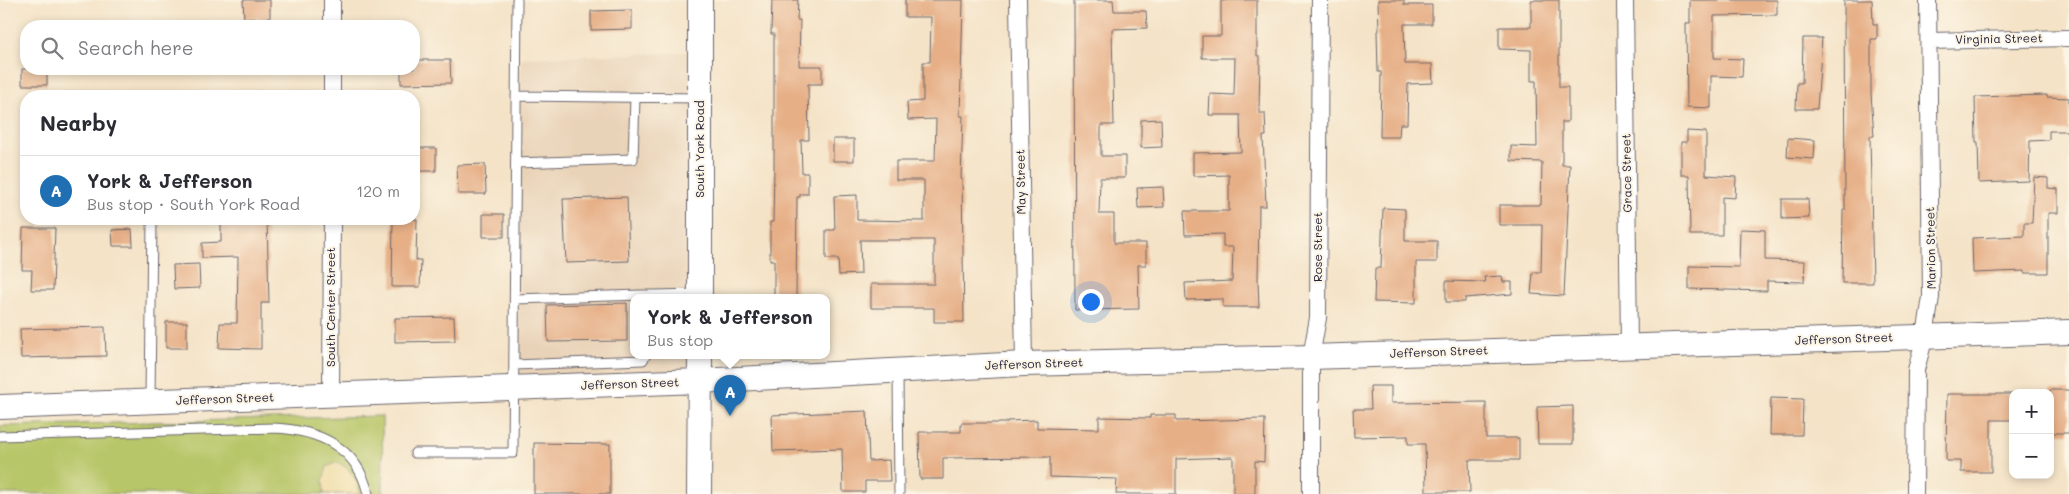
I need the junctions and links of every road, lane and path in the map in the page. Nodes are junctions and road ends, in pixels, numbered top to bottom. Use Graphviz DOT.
graph roads {
  1 [pos="332,0"];
  2 [pos="517,0"];
  3 [pos="700,0"];
  4 [pos="1018,0"];
  5 [pos="1320,0"];
  6 [pos="1626,0"];
  7 [pos="1928,0"];
  8 [pos="332,20"];
  9 [pos="2069,38"];
  10 [pos="1929,41"];
  11 [pos="332,75"];
  12 [pos="332,90"];
  13 [pos="516,96"];
  14 [pos="635,98"];
  15 [pos="700,98"];
  16 [pos="516,163"];
  17 [pos="152,225"];
  18 [pos="332,225"];
  19 [pos="700,294"];
  20 [pos="630,297"];
  21 [pos="515,299"];
  22 [pos="2069,332"];
  23 [pos="1925,336"];
  24 [pos="1629,345"];
  25 [pos="1311,357"];
  26 [pos="700,359"];
  27 [pos="1024,364"];
  28 [pos="514,365"];
  29 [pos="644,368"];
  30 [pos="898,370"];
  31 [pos="700,381"];
  32 [pos="514,388"];
  33 [pos="331,396"];
  34 [pos="150,401"];
  35 [pos="0,407"];
  36 [pos="0,436"];
  37 [pos="414,453"];
  38 [pos="368,494"];
  39 [pos="699,494"];
  40 [pos="899,494"];
  41 [pos="1311,494"];
  42 [pos="1915,494"];
  1 -- 8 [label="street"];
  2 -- 13 [label="lane"];
  3 -- 15 [label="street, South York Road"];
  4 -- 27 [label="street, May Street"];
  5 -- 25 [label="street, Rose Street"];
  6 -- 24 [label="street, Grace Street"];
  7 -- 10 [label="street, Marion Street"];
  9 -- 10 [label="street, Virginia Street"];
  10 -- 23 [label="street, Marion Street"];
  11 -- 12 [label="street"];
  13 -- 14 [label="lane"];
  13 -- 16 [label="lane"];
  14 -- 15 [label="lane"];
  14 -- 16 [label="lane"];
  15 -- 19 [label="street, South York Road"];
  16 -- 21 [label="lane"];
  17 -- 34 [label="lane"];
  18 -- 33 [label="street, South Center Street"];
  20 -- 21 [label="lane"];
  21 -- 28 [label="lane"];
  22 -- 23 [label="street, Jefferson Street"];
  23 -- 24 [label="street, Jefferson Street"];
  23 -- 42 [label="street, Marion Street"];
  24 -- 25 [label="street, Jefferson Street"];
  25 -- 27 [label="street, Jefferson Street"];
  25 -- 41 [label="street, Rose Street"];
  26 -- 31 [label="street"];
  27 -- 30 [label="street, Jefferson Street"];
  28 -- 29 [label="lane"];
  28 -- 32 [label="lane"];
  29 -- 31 [label="street, Jefferson Street"];
  29 -- 32 [label="street, Jefferson Street"];
  30 -- 31 [label="street, Jefferson Street"];
  30 -- 40 [label="lane"];
  31 -- 39 [label="street"];
  32 -- 33 [label="street, Jefferson Street"];
  32 -- 37 [label="lane"];
  33 -- 34 [label="street, Jefferson Street"];
  34 -- 35 [label="street, Jefferson Street"];
  36 -- 38 [label="lane"];
}
